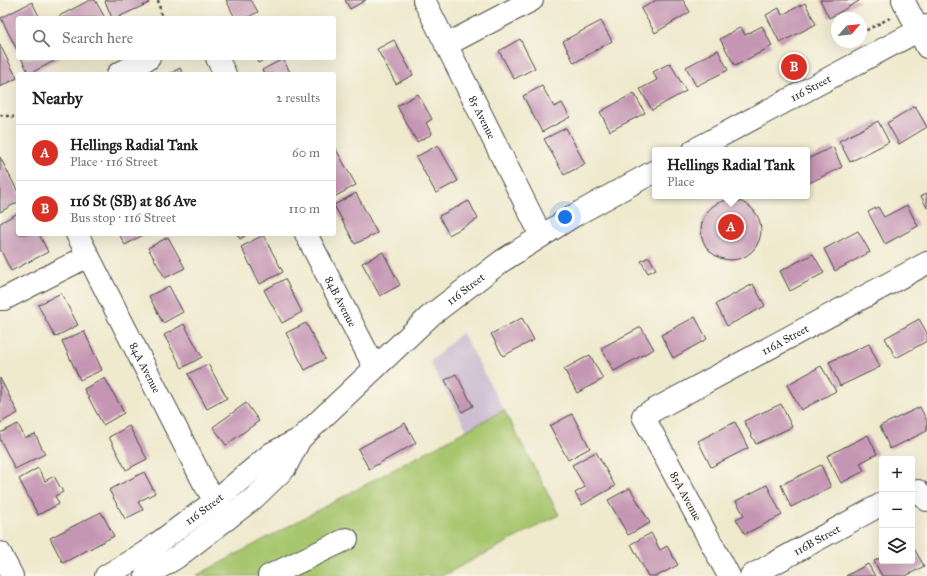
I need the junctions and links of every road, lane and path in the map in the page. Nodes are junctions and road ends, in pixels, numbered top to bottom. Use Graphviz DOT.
graph roads {
  1 [pos="158,0"];
  2 [pos="424,0"];
  3 [pos="532,0"];
  4 [pos="898,8"];
  5 [pos="162,16"];
  6 [pos="867,29"];
  7 [pos="924,34"];
  8 [pos="446,45"];
  9 [pos="145,60"];
  10 [pos="218,60"];
  11 [pos="122,72"];
  12 [pos="224,72"];
  13 [pos="0,115"];
  14 [pos="14,117"];
  15 [pos="700,147"];
  16 [pos="652,173"];
  17 [pos="541,235"];
  18 [pos="77,236"];
  19 [pos="307,236"];
  20 [pos="88,256"];
  21 [pos="927,263"];
  22 [pos="0,299"];
  23 [pos="374,368"];
  24 [pos="643,416"];
  25 [pos="300,440"];
  26 [pos="215,501"];
  27 [pos="879,506"];
  28 [pos="227,518"];
  29 [pos="347,538"];
  30 [pos="0,553"];
  31 [pos="12,576"];
  32 [pos="106,576"];
  33 [pos="146,576"];
  34 [pos="269,576"];
  35 [pos="729,576"];
  36 [pos="751,576"];
  1 -- 5 [label="path"];
  2 -- 8 [label="street, 85 Avenue"];
  3 -- 8 [label="street"];
  4 -- 6 [label="path"];
  4 -- 7 [label="street"];
  7 -- 15 [label="street, 116 Street"];
  8 -- 17 [label="street, 85 Avenue"];
  9 -- 11 [label="street"];
  10 -- 12 [label="street"];
  13 -- 14 [label="path"];
  16 -- 17 [label="street, 116 Street"];
  17 -- 23 [label="street, 116 Street"];
  18 -- 20 [label="street, 84A Avenue"];
  19 -- 23 [label="street, 84B Avenue"];
  20 -- 22 [label="street"];
  20 -- 26 [label="street, 84A Avenue"];
  21 -- 24 [label="street, 116A Street"];
  23 -- 25 [label="street, 116 Street"];
  24 -- 35 [label="street, 85A Avenue"];
  25 -- 26 [label="street, 116 Street"];
  25 -- 28 [label="street, 116 Street"];
  26 -- 28 [label="street, 84A Avenue"];
  26 -- 32 [label="street, 116 Street"];
  27 -- 36 [label="street, 116B Street"];
  28 -- 33 [label="street, 116 Street"];
  29 -- 34 [label="street"];
  30 -- 31 [label="street"];
}
